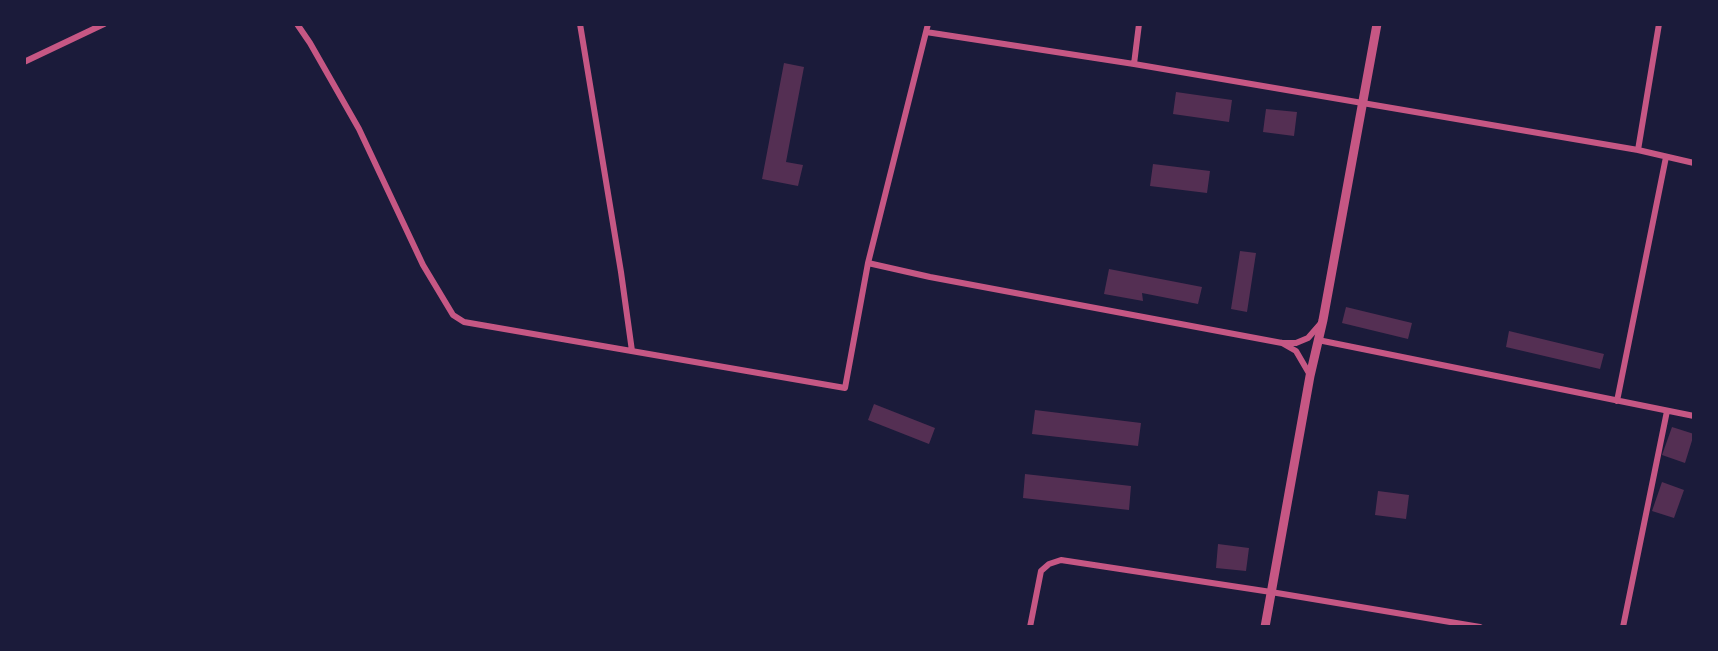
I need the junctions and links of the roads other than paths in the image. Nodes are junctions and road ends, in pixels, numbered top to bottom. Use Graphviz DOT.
graph roads {
  1 [pos="104,24"];
  2 [pos="297,24"];
  3 [pos="580,24"];
  4 [pos="928,24"];
  5 [pos="1139,24"];
  6 [pos="1377,24"];
  7 [pos="1659,24"];
  8 [pos="926,32"];
  9 [pos="24,62"];
  10 [pos="1134,64"];
  11 [pos="1362,103"];
  12 [pos="1638,150"];
  13 [pos="1666,157"];
  14 [pos="1694,163"];
  15 [pos="868,263"];
  16 [pos="1323,320"];
  17 [pos="1318,340"];
  18 [pos="1282,343"];
  19 [pos="632,351"];
  20 [pos="1310,376"];
  21 [pos="1617,401"];
  22 [pos="1667,411"];
  23 [pos="1694,417"];
  24 [pos="1271,592"];
  25 [pos="1030,627"];
  26 [pos="1265,627"];
  27 [pos="1480,627"];
  28 [pos="1623,627"];
  1 -- 9 [label="street"];
  2 -- 19 [label="street"];
  3 -- 19 [label="street"];
  4 -- 8 [label="street"];
  5 -- 10 [label="street"];
  6 -- 11 [label="street"];
  7 -- 12 [label="street"];
  8 -- 10 [label="street"];
  8 -- 15 [label="street"];
  10 -- 11 [label="street"];
  11 -- 12 [label="street"];
  11 -- 16 [label="street"];
  12 -- 13 [label="street"];
  13 -- 14 [label="street"];
  13 -- 21 [label="street"];
  15 -- 18 [label="street"];
  15 -- 19 [label="street"];
  16 -- 17 [label="street"];
  16 -- 18 [label="street"];
  17 -- 20 [label="street"];
  17 -- 21 [label="street"];
  18 -- 20 [label="street"];
  20 -- 24 [label="street"];
  21 -- 22 [label="street"];
  22 -- 23 [label="street"];
  22 -- 28 [label="street"];
  24 -- 25 [label="street"];
  24 -- 26 [label="street"];
  24 -- 27 [label="street"];
}
